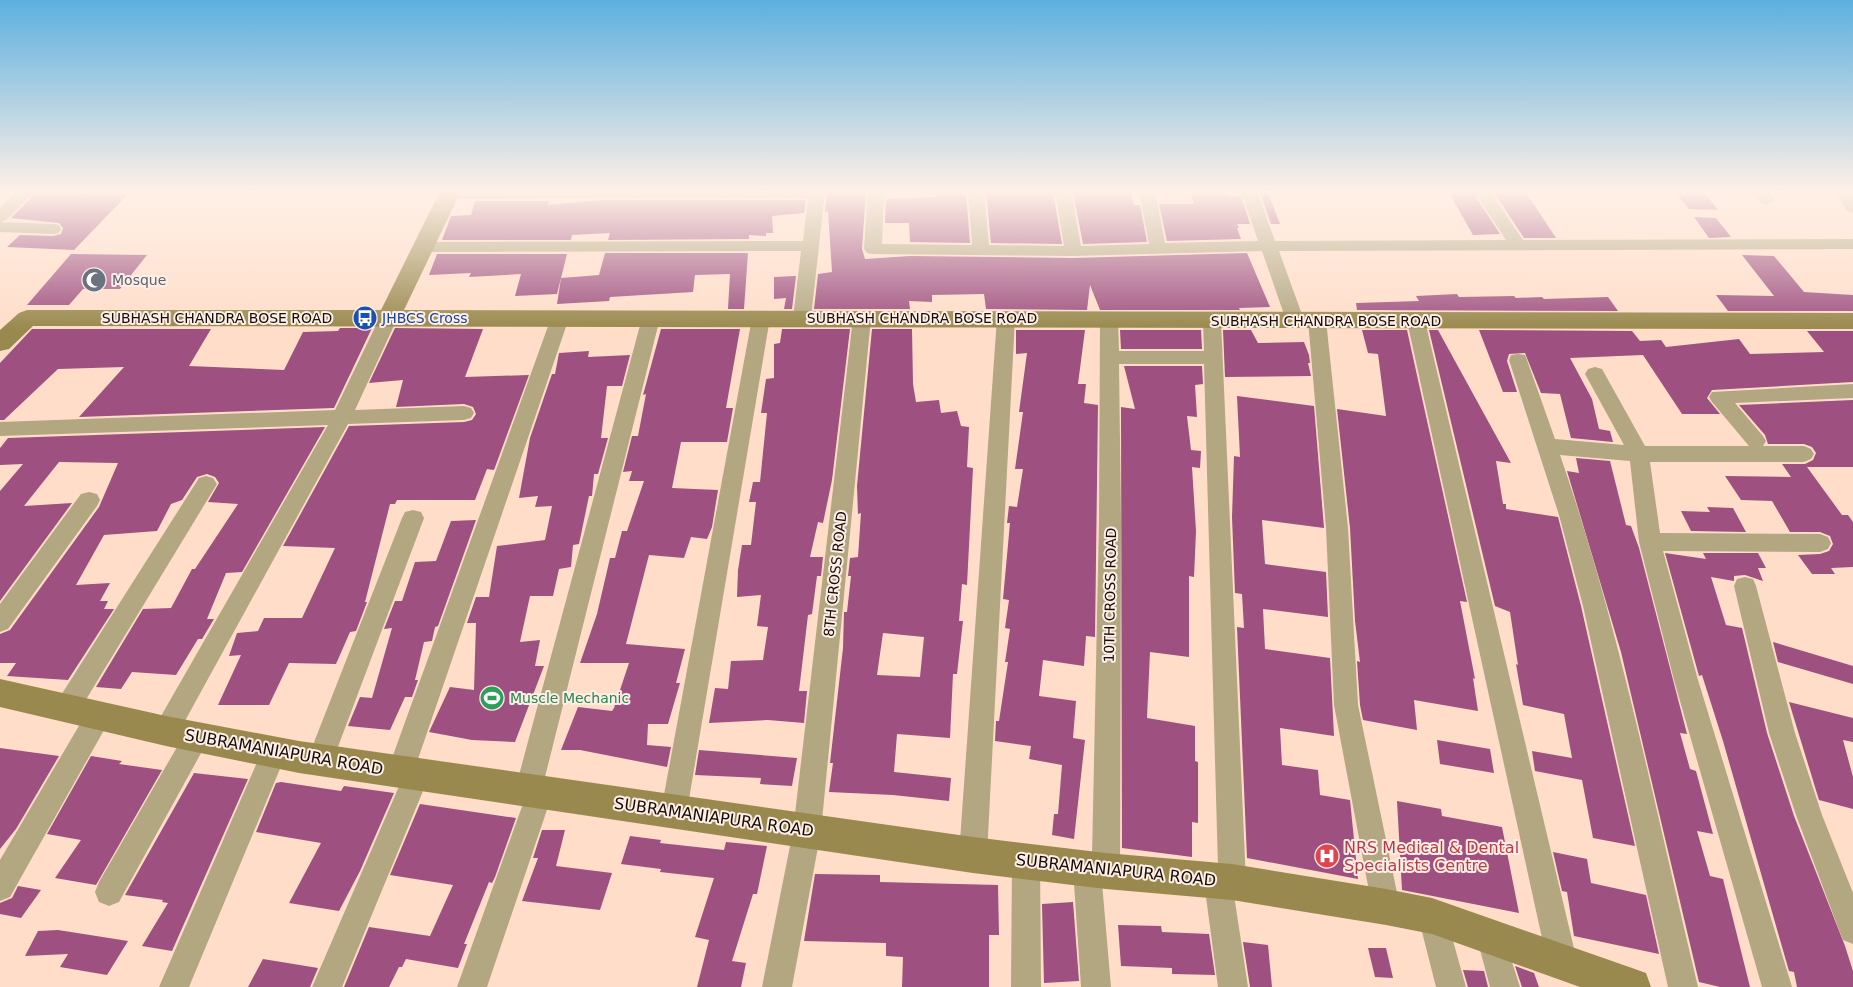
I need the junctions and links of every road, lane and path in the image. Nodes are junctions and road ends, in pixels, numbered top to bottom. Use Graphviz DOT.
graph roads {
  1 [pos="429,237"];
  2 [pos="811,237"];
  3 [pos="874,237"];
  4 [pos="980,237"];
  5 [pos="1071,237"];
  6 [pos="1156,237"];
  7 [pos="1267,237"];
  8 [pos="1513,237"];
  9 [pos="1853,244"];
  10 [pos="1518,245"];
  11 [pos="810,246"];
  12 [pos="1270,246"];
  13 [pos="424,247"];
  14 [pos="1158,248"];
  15 [pos="981,250"];
  16 [pos="1073,251"];
  17 [pos="389,317"];
  18 [pos="560,318"];
  19 [pos="651,318"];
  20 [pos="761,318"];
  21 [pos="802,318"];
  22 [pos="862,318"];
  23 [pos="1006,318"];
  24 [pos="1109,320"];
  25 [pos="1306,320"];
  26 [pos="1212,321"];
  27 [pos="1416,321"];
  28 [pos="1853,321"];
  29 [pos="0,343"];
  30 [pos="1214,357"];
  31 [pos="1109,358"];
  32 [pos="1518,360"];
  33 [pos="1595,374"];
  34 [pos="1853,391"];
  35 [pos="464,413"];
  36 [pos="342,417"];
  37 [pos="0,429"];
  38 [pos="1756,441"];
  39 [pos="1548,446"];
  40 [pos="1640,454"];
  41 [pos="1804,454"];
  42 [pos="206,484"];
  43 [pos="89,500"];
  44 [pos="413,518"];
  45 [pos="1650,542"];
  46 [pos="1820,543"];
  47 [pos="1745,586"];
  48 [pos="0,622"];
  49 [pos="0,693"];
  50 [pos="83,712"];
  51 [pos="182,734"];
  52 [pos="274,752"];
  53 [pos="320,760"];
  54 [pos="408,773"];
  55 [pos="534,791"];
  56 [pos="674,811"];
  57 [pos="807,830"];
  58 [pos="973,855"];
  59 [pos="1026,861"];
  60 [pos="1097,870"];
  61 [pos="1225,882"];
  62 [pos="0,887"];
  63 [pos="109,892"];
  64 [pos="1386,907"];
  65 [pos="1432,916"];
  66 [pos="1853,930"];
  67 [pos="1490,935"];
  68 [pos="1562,961"];
  69 [pos="1615,984"];
  70 [pos="174,987"];
  71 [pos="327,987"];
  72 [pos="472,987"];
  73 [pos="777,987"];
  74 [pos="1026,987"];
  75 [pos="1096,987"];
  76 [pos="1233,987"];
  77 [pos="1451,987"];
  78 [pos="1505,987"];
  79 [pos="1682,987"];
  80 [pos="1777,987"];
  1 -- 13 [label="street"];
  2 -- 11 [label="street"];
  3 -- 15 [label="street"];
  4 -- 15 [label="street"];
  5 -- 16 [label="street"];
  6 -- 14 [label="street"];
  7 -- 12 [label="street"];
  8 -- 10 [label="street"];
  9 -- 10 [label="street"];
  10 -- 12 [label="street"];
  11 -- 13 [label="street"];
  11 -- 21 [label="street"];
  12 -- 14 [label="street"];
  12 -- 25 [label="street"];
  13 -- 17 [label="street"];
  14 -- 16 [label="street"];
  15 -- 16 [label="street"];
  17 -- 18 [label="street, SUBHASH CHANDRA BOSE ROAD"];
  17 -- 29 [label="street, SUBHASH CHANDRA BOSE ROAD"];
  17 -- 36 [label="street"];
  18 -- 19 [label="street, SUBHASH CHANDRA BOSE ROAD"];
  18 -- 54 [label="street"];
  19 -- 20 [label="street, SUBHASH CHANDRA BOSE ROAD"];
  19 -- 55 [label="street"];
  20 -- 21 [label="street, SUBHASH CHANDRA BOSE ROAD"];
  20 -- 56 [label="street"];
  21 -- 22 [label="street, SUBHASH CHANDRA BOSE ROAD"];
  22 -- 23 [label="street, SUBHASH CHANDRA BOSE ROAD"];
  22 -- 57 [label="street, 8TH CROSS ROAD"];
  23 -- 24 [label="street, SUBHASH CHANDRA BOSE ROAD"];
  23 -- 58 [label="street"];
  24 -- 26 [label="street, SUBHASH CHANDRA BOSE ROAD"];
  24 -- 31 [label="street, 10TH CROSS ROAD"];
  25 -- 26 [label="street, SUBHASH CHANDRA BOSE ROAD"];
  25 -- 27 [label="street, SUBHASH CHANDRA BOSE ROAD"];
  25 -- 64 [label="street"];
  26 -- 30 [label="street"];
  27 -- 28 [label="street, SUBHASH CHANDRA BOSE ROAD"];
  27 -- 68 [label="street"];
  30 -- 31 [label="street"];
  30 -- 61 [label="street"];
  31 -- 60 [label="street, 10TH CROSS ROAD"];
  32 -- 39 [label="street"];
  33 -- 40 [label="street"];
  34 -- 38 [label="street"];
  35 -- 36 [label="street"];
  36 -- 37 [label="street"];
  36 -- 51 [label="street"];
  39 -- 40 [label="street"];
  39 -- 79 [label="street"];
  40 -- 41 [label="street"];
  40 -- 45 [label="street"];
  42 -- 50 [label="street"];
  43 -- 48 [label="street"];
  44 -- 53 [label="street"];
  45 -- 46 [label="street"];
  45 -- 80 [label="street"];
  47 -- 66 [label="street"];
  49 -- 50 [label="street, SUBRAMANIAPURA ROAD"];
  50 -- 51 [label="street, SUBRAMANIAPURA ROAD"];
  50 -- 62 [label="street"];
  51 -- 52 [label="street, SUBRAMANIAPURA ROAD"];
  51 -- 63 [label="street"];
  52 -- 53 [label="street, SUBRAMANIAPURA ROAD"];
  52 -- 70 [label="street"];
  53 -- 54 [label="street, SUBRAMANIAPURA ROAD"];
  54 -- 55 [label="street, SUBRAMANIAPURA ROAD"];
  54 -- 71 [label="street"];
  55 -- 56 [label="street, SUBRAMANIAPURA ROAD"];
  55 -- 72 [label="street"];
  56 -- 57 [label="street, SUBRAMANIAPURA ROAD"];
  57 -- 58 [label="street, SUBRAMANIAPURA ROAD"];
  57 -- 73 [label="street, 8TH CROSS ROAD"];
  58 -- 59 [label="street, SUBRAMANIAPURA ROAD"];
  59 -- 60 [label="street, SUBRAMANIAPURA ROAD"];
  59 -- 74 [label="street"];
  60 -- 61 [label="street, SUBRAMANIAPURA ROAD"];
  60 -- 75 [label="street, 10TH CROSS ROAD"];
  61 -- 64 [label="street, SUBRAMANIAPURA ROAD"];
  61 -- 76 [label="street"];
  64 -- 65 [label="street, SUBRAMANIAPURA ROAD"];
  65 -- 67 [label="street, SUBRAMANIAPURA ROAD"];
  65 -- 77 [label="street"];
  67 -- 68 [label="street, SUBRAMANIAPURA ROAD"];
  67 -- 78 [label="street"];
  68 -- 69 [label="street, SUBRAMANIAPURA ROAD"];
}
